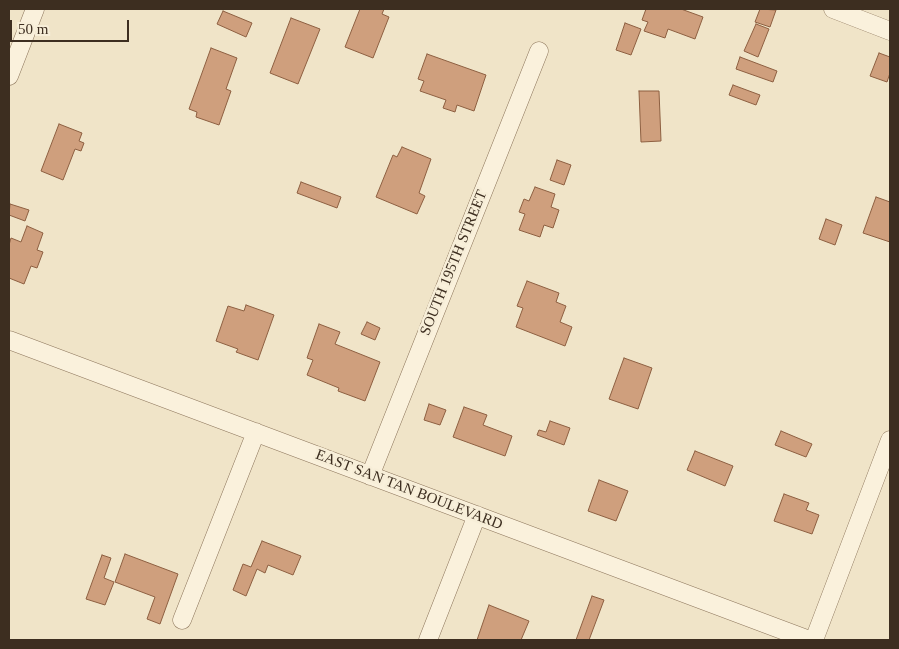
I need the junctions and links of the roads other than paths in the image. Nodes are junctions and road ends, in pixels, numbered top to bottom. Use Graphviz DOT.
graph roads {
  1 [pos="35,9"];
  2 [pos="833,9"];
  3 [pos="890,31"];
  4 [pos="539,51"];
  5 [pos="9,76"];
  6 [pos="9,340"];
  7 [pos="256,432"];
  8 [pos="890,440"];
  9 [pos="370,476"];
  10 [pos="477,515"];
  11 [pos="182,620"];
  12 [pos="428,640"];
  13 [pos="809,640"];
  14 [pos="814,640"];
  1 -- 5 [label="street"];
  2 -- 3 [label="street"];
  4 -- 9 [label="street, SOUTH 195TH STREET"];
  6 -- 7 [label="street, EAST SAN TAN BOULEVARD"];
  7 -- 9 [label="street, EAST SAN TAN BOULEVARD"];
  7 -- 11 [label="street"];
  8 -- 14 [label="street"];
  9 -- 10 [label="street, EAST SAN TAN BOULEVARD"];
  10 -- 12 [label="street"];
  10 -- 13 [label="street, EAST SAN TAN BOULEVARD"];
}
